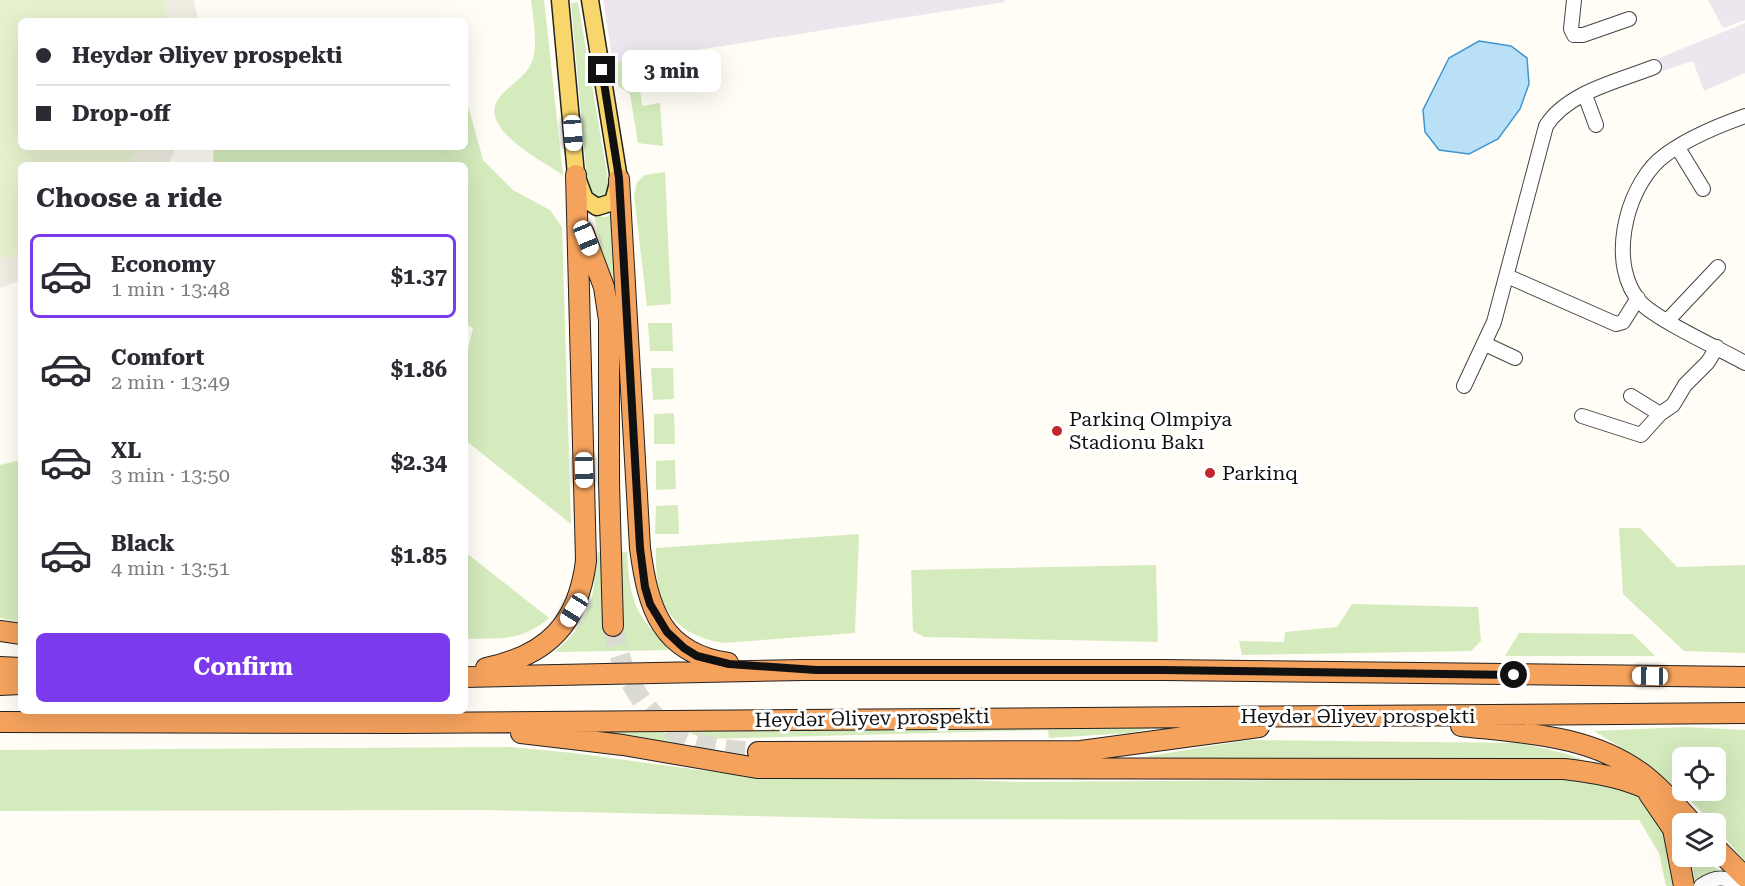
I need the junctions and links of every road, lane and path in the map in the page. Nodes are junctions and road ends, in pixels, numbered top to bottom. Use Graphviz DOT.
graph roads {
  1 [pos="560,0"];
  2 [pos="590,0"];
  3 [pos="1574,0"];
  4 [pos="1629,19"];
  5 [pos="1654,67"];
  6 [pos="1585,95"];
  7 [pos="1743,121"];
  8 [pos="1596,125"];
  9 [pos="1678,148"];
  10 [pos="576,176"];
  11 [pos="619,178"];
  12 [pos="1703,189"];
  13 [pos="579,220"];
  14 [pos="1718,267"];
  15 [pos="1507,276"];
  16 [pos="1638,298"];
  17 [pos="1668,320"];
  18 [pos="1485,344"];
  19 [pos="1717,347"];
  20 [pos="1515,358"];
  21 [pos="1745,363"];
  22 [pos="1464,386"];
  23 [pos="1631,396"];
  24 [pos="1660,414"];
  25 [pos="1582,416"];
  26 [pos="613,626"];
  27 [pos="0,631"];
  28 [pos="18,634"];
  29 [pos="0,667"];
  30 [pos="18,668"];
  31 [pos="468,670"];
  32 [pos="802,670"];
  33 [pos="468,676"];
  34 [pos="1745,677"];
  35 [pos="18,684"];
  36 [pos="0,685"];
  37 [pos="1745,713"];
  38 [pos="1371,716"];
  39 [pos="0,722"];
  40 [pos="402,723"];
  41 [pos="758,752"];
  42 [pos="1635,782"];
  43 [pos="1677,806"];
  44 [pos="1683,813"];
  45 [pos="1726,858"];
  46 [pos="1745,877"];
  47 [pos="1684,886"];
  48 [pos="1701,886"];
  49 [pos="1742,886"];
  1 -- 10 [label="main road"];
  2 -- 11 [label="main road"];
  3 -- 4 [label="street"];
  5 -- 6 [label="street"];
  6 -- 8 [label="street"];
  6 -- 15 [label="street"];
  7 -- 9 [label="street"];
  9 -- 12 [label="street"];
  9 -- 16 [label="street"];
  10 -- 11 [label="main road"];
  10 -- 13 [label="highway"];
  11 -- 32 [label="highway"];
  13 -- 26 [label="highway"];
  13 -- 31 [label="highway"];
  14 -- 17 [label="street"];
  15 -- 16 [label="street"];
  15 -- 18 [label="street"];
  16 -- 17 [label="street"];
  17 -- 19 [label="street"];
  18 -- 20 [label="street"];
  18 -- 22 [label="street"];
  19 -- 21 [label="street"];
  19 -- 24 [label="street"];
  23 -- 24 [label="street"];
  24 -- 25 [label="street"];
  27 -- 28 [label="highway"];
  29 -- 30 [label="highway"];
  32 -- 33 [label="highway, Heydər Əliyev prospekti"];
  32 -- 34 [label="highway, Heydər Əliyev prospekti"];
  35 -- 36 [label="highway"];
  37 -- 38 [label="highway, Heydər Əliyev prospekti"];
  38 -- 40 [label="highway, Heydər Əliyev prospekti"];
  38 -- 41 [label="highway"];
  38 -- 43 [label="highway"];
  39 -- 40 [label="highway, Heydər Əliyev prospekti"];
  40 -- 42 [label="highway"];
  42 -- 43 [label="highway"];
  42 -- 47 [label="highway"];
  43 -- 44 [label="highway"];
  45 -- 46 [label="highway"];
  48 -- 49 [label="street"];
}
